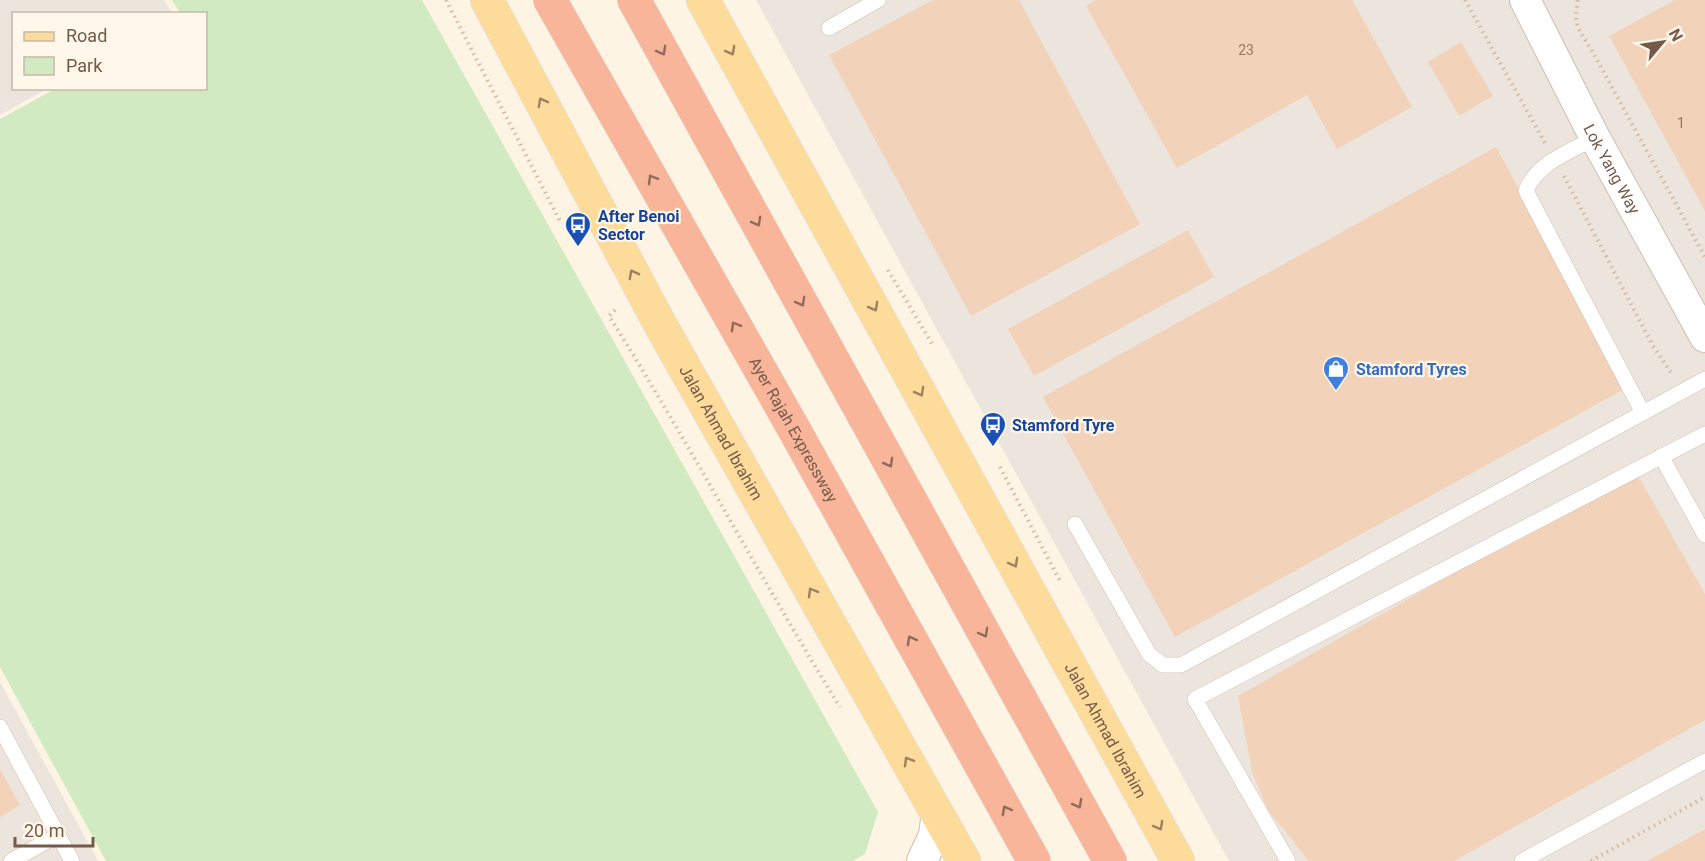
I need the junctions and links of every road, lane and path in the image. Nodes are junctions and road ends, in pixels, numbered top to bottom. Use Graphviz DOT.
graph roads {
  1 [pos="446,0"];
  2 [pos="487,0"];
  3 [pos="550,0"];
  4 [pos="634,0"];
  5 [pos="703,0"];
  6 [pos="878,0"];
  7 [pos="1465,0"];
  8 [pos="1525,0"];
  9 [pos="1578,0"];
  10 [pos="830,28"];
  11 [pos="1595,138"];
  12 [pos="1554,160"];
  13 [pos="561,223"];
  14 [pos="1705,257"];
  15 [pos="615,310"];
  16 [pos="1705,337"];
  17 [pos="1705,379"];
  18 [pos="1683,391"];
  19 [pos="1643,413"];
  20 [pos="1705,434"];
  21 [pos="1661,456"];
  22 [pos="1075,524"];
  23 [pos="1705,535"];
  24 [pos="846,716"];
  25 [pos="0,728"];
  26 [pos="1705,761"];
  27 [pos="1705,797"];
  28 [pos="937,812"];
  29 [pos="58,835"];
  30 [pos="11,861"];
  31 [pos="72,861"];
  32 [pos="922,861"];
  33 [pos="964,861"];
  34 [pos="1034,861"];
  35 [pos="1110,861"];
  36 [pos="1178,861"];
  37 [pos="1288,861"];
  38 [pos="1522,861"];
  39 [pos="1591,861"];
  1 -- 13 [label="path"];
  28 -- 2 [label="main road, Jalan Ahmad Ibrahim, one-way"];
  34 -- 3 [label="highway, Ayer Rajah Expressway, one-way"];
  4 -- 35 [label="highway, one-way"];
  5 -- 36 [label="main road, Jalan Ahmad Ibrahim, one-way"];
  6 -- 10 [label="lane"];
  7 -- 12 [label="path"];
  8 -- 11 [label="street, Lok Yang Way"];
  9 -- 14 [label="path"];
  11 -- 12 [label="lane"];
  11 -- 16 [label="street, Lok Yang Way"];
  12 -- 18 [label="path"];
  12 -- 19 [label="lane"];
  15 -- 24 [label="path"];
  17 -- 18 [label="lane"];
  18 -- 19 [label="lane"];
  19 -- 22 [label="lane"];
  20 -- 21 [label="lane"];
  21 -- 23 [label="lane"];
  21 -- 37 [label="lane"];
  25 -- 29 [label="lane"];
  26 -- 38 [label="lane"];
  27 -- 39 [label="path"];
  28 -- 32 [label="street"];
  28 -- 33 [label="main road, Jalan Ahmad Ibrahim"];
  29 -- 30 [label="lane"];
  29 -- 31 [label="lane"];
}
